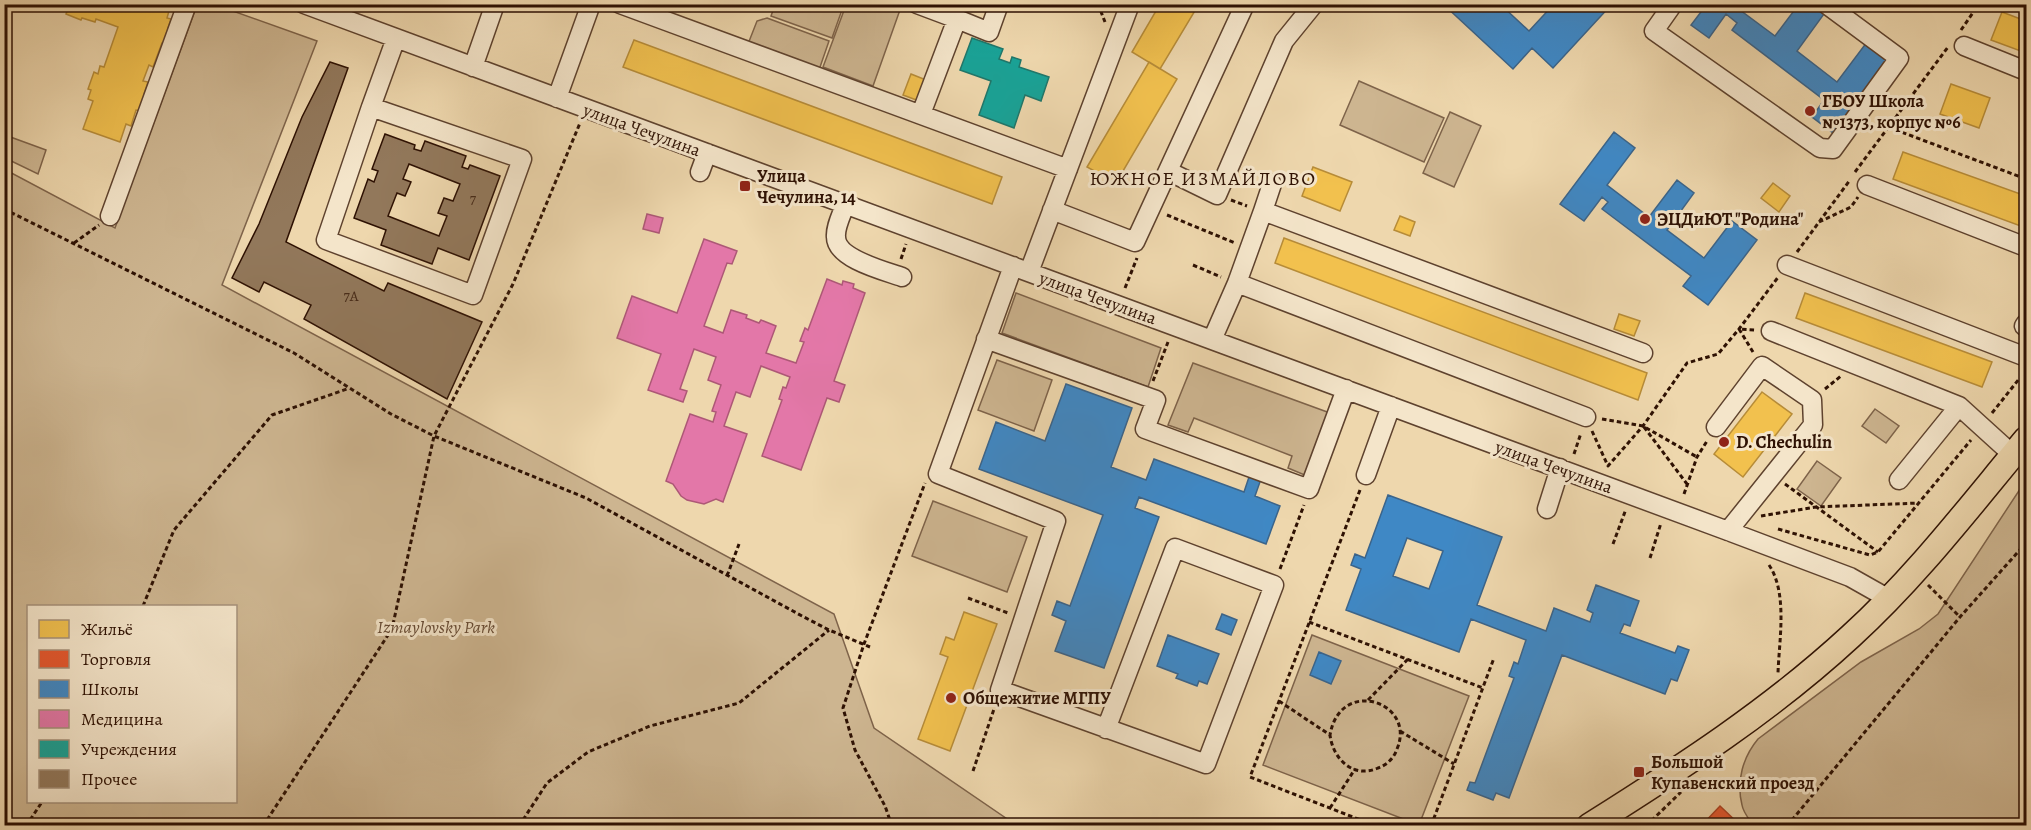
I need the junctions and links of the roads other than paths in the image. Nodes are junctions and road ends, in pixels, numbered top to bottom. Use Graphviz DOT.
graph roads {
  1 [pos="187,4"];
  2 [pos="304,4"];
  3 [pos="495,4"];
  4 [pos="591,4"];
  5 [pos="620,4"];
  6 [pos="918,4"];
  7 [pos="999,4"];
  8 [pos="1130,4"];
  9 [pos="1245,4"];
  10 [pos="1314,4"];
  11 [pos="1673,4"];
  12 [pos="1826,4"];
  13 [pos="957,19"];
  14 [pos="396,39"];
  15 [pos="1959,39"];
  16 [pos="473,67"];
  17 [pos="2026,71"];
  18 [pos="557,98"];
  19 [pos="371,107"];
  20 [pos="921,114"];
  21 [pos="707,153"];
  22 [pos="1068,169"];
  23 [pos="1168,171"];
  24 [pos="700,172"];
  25 [pos="1272,184"];
  26 [pos="1867,184"];
  27 [pos="845,205"];
  28 [pos="1052,210"];
  29 [pos="1263,212"];
  30 [pos="110,216"];
  31 [pos="2026,247"];
  32 [pos="1787,265"];
  33 [pos="1021,269"];
  34 [pos="902,277"];
  35 [pos="1237,283"];
  36 [pos="1772,331"];
  37 [pos="986,339"];
  38 [pos="1212,340"];
  39 [pos="1643,353"];
  40 [pos="2026,357"];
  41 [pos="1346,389"];
  42 [pos="1391,406"];
  43 [pos="1959,406"];
  44 [pos="1586,417"];
  45 [pos="1716,427"];
  46 [pos="2020,447"];
  47 [pos="1560,468"];
  48 [pos="1366,474"];
  49 [pos="1899,480"];
  50 [pos="1547,509"];
  51 [pos="1728,531"];
  52 [pos="1889,599"];
  53 [pos="1106,729"];
  54 [pos="1597,823"];
  1 -- 30 [label="street"];
  2 -- 14 [label="street, улица Чечулина"];
  3 -- 16 [label="street"];
  4 -- 18 [label="street"];
  5 -- 20 [label="street"];
  6 -- 13 [label="street"];
  7 -- 13 [label="street"];
  8 -- 22 [label="street"];
  9 -- 23 [label="street"];
  10 -- 23 [label="street"];
  11 -- 12 [label="street"];
  13 -- 20 [label="street"];
  14 -- 16 [label="street, улица Чечулина"];
  14 -- 19 [label="street"];
  15 -- 17 [label="street"];
  16 -- 18 [label="street, улица Чечулина"];
  18 -- 21 [label="street, улица Чечулина"];
  19 -- 19 [label="street"];
  20 -- 22 [label="street"];
  21 -- 24 [label="street"];
  21 -- 27 [label="street, улица Чечулина"];
  22 -- 28 [label="street"];
  23 -- 28 [label="street"];
  25 -- 29 [label="street"];
  26 -- 31 [label="street"];
  27 -- 33 [label="street, улица Чечулина"];
  27 -- 34 [label="street"];
  28 -- 33 [label="street"];
  29 -- 35 [label="street"];
  29 -- 39 [label="street"];
  32 -- 40 [label="street"];
  33 -- 37 [label="street"];
  33 -- 38 [label="street, улица Чечулина"];
  35 -- 38 [label="street"];
  35 -- 44 [label="street"];
  36 -- 43 [label="street"];
  37 -- 41 [label="street"];
  37 -- 53 [label="street"];
  38 -- 41 [label="street, улица Чечулина"];
  41 -- 42 [label="street, улица Чечулина"];
  42 -- 47 [label="street, улица Чечулина"];
  42 -- 48 [label="street"];
  43 -- 46 [label="street"];
  43 -- 49 [label="street"];
  45 -- 51 [label="street"];
  46 -- 52 [label="main road"];
  47 -- 50 [label="street"];
  47 -- 51 [label="street, улица Чечулина"];
  51 -- 52 [label="street, улица Чечулина"];
  52 -- 54 [label="main road"];
  53 -- 53 [label="street"];
}
